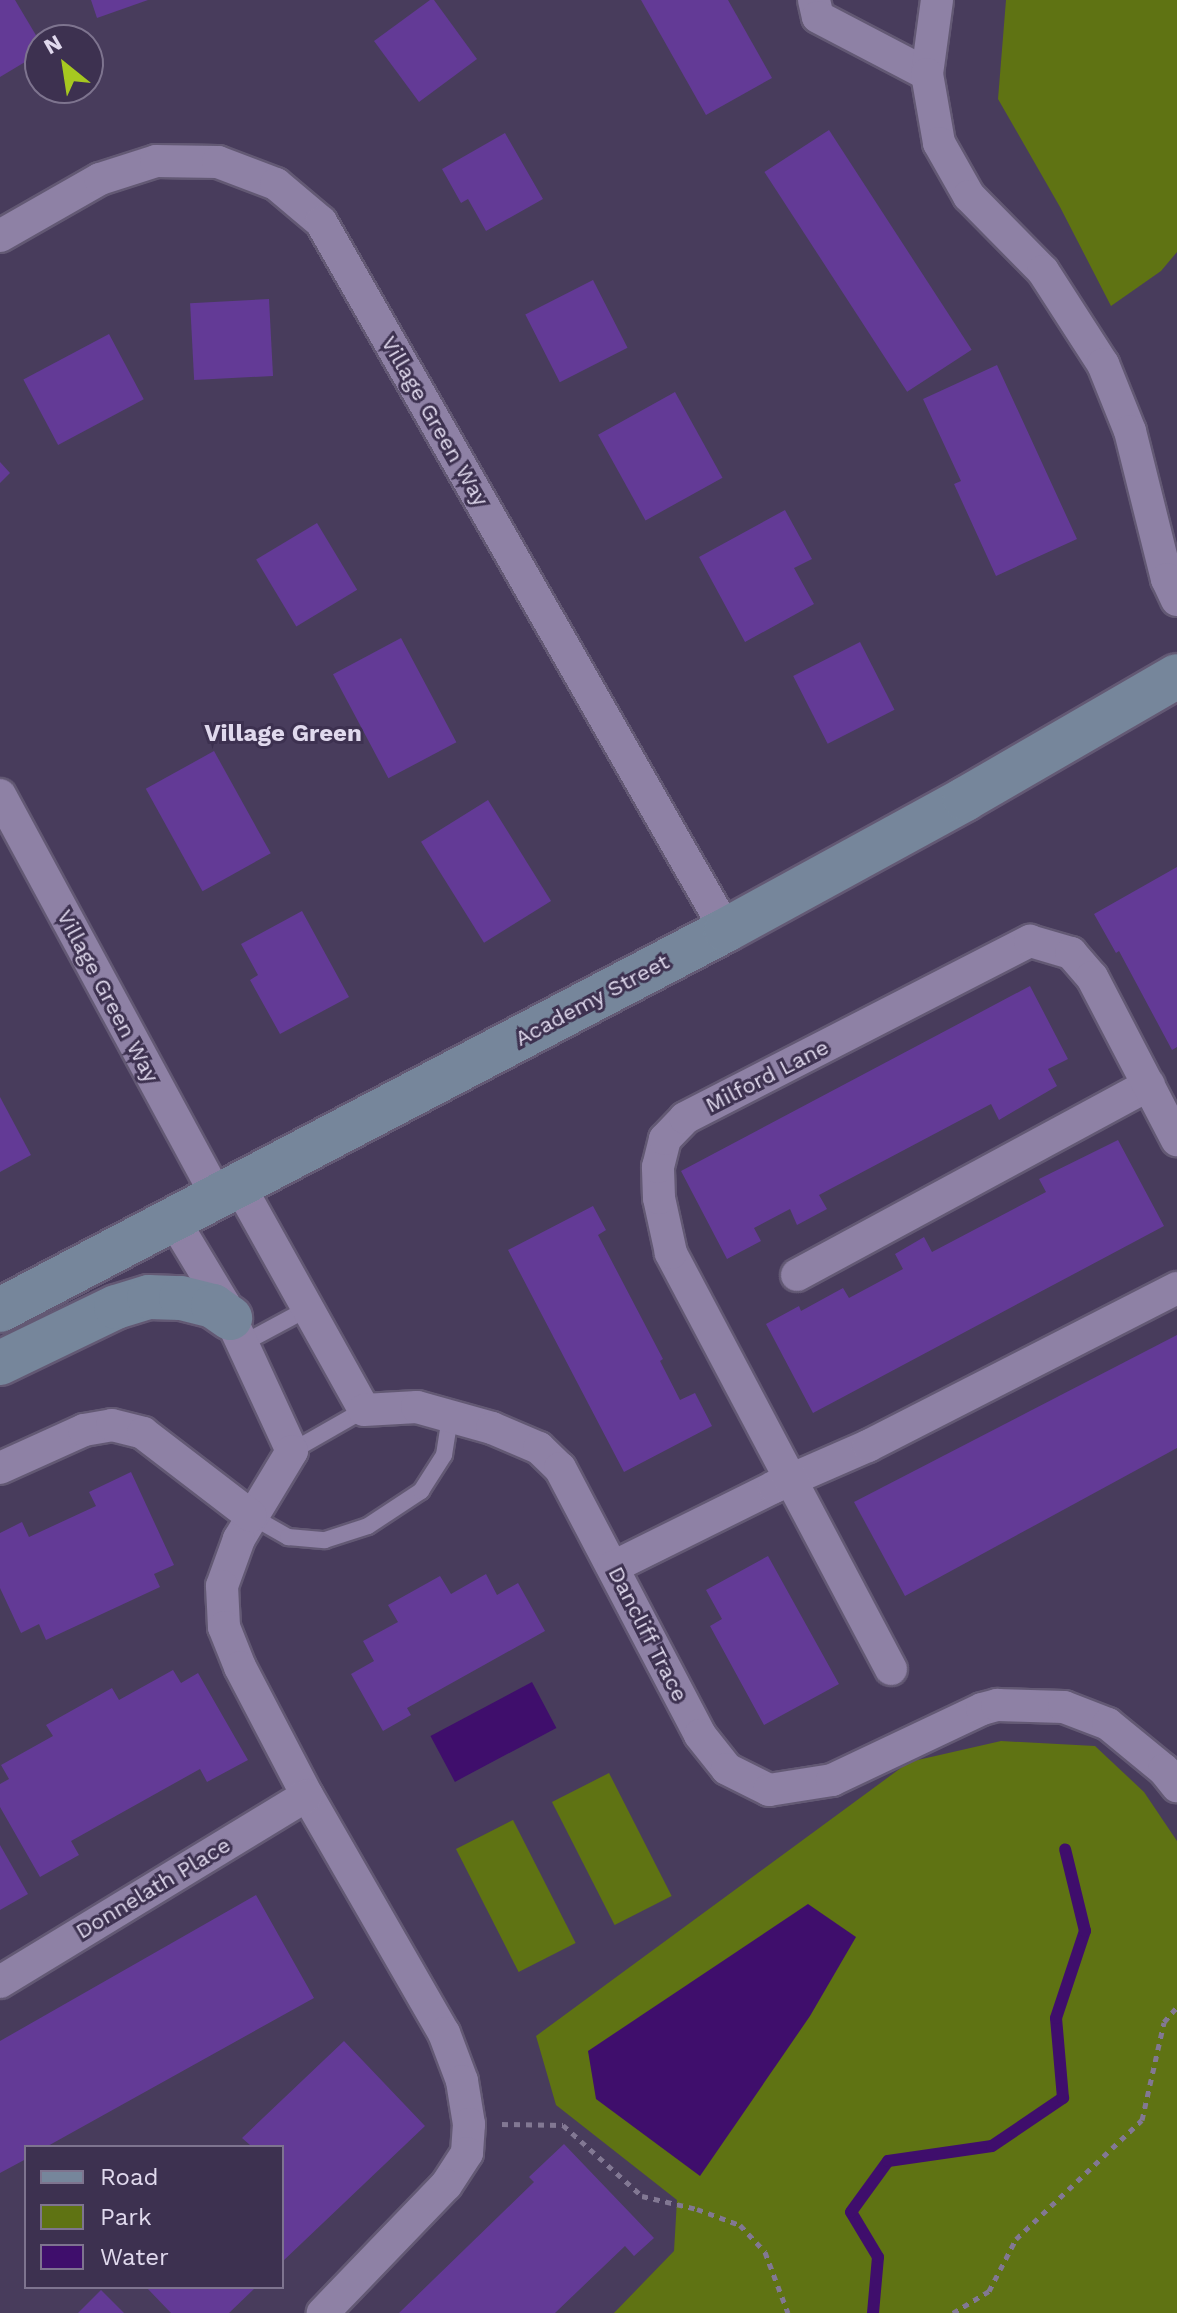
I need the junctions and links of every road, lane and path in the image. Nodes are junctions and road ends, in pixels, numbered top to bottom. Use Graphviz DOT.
graph roads {
  1 [pos="814,0"];
  2 [pos="937,0"];
  3 [pos="927,74"];
  4 [pos="0,236"];
  5 [pos="1177,600"];
  6 [pos="1177,676"];
  7 [pos="0,795"];
  8 [pos="726,930"];
  9 [pos="1149,1085"];
  10 [pos="1177,1140"];
  11 [pos="228,1190"];
  12 [pos="173,1219"];
  13 [pos="797,1275"];
  14 [pos="1177,1288"];
  15 [pos="307,1309"];
  16 [pos="0,1310"];
  17 [pos="236,1331"];
  18 [pos="0,1363"];
  19 [pos="364,1410"];
  20 [pos="450,1416"];
  21 [pos="292,1451"];
  22 [pos="0,1468"];
  23 [pos="790,1479"];
  24 [pos="251,1516"];
  25 [pos="613,1567"];
  26 [pos="891,1669"];
  27 [pos="1177,1786"];
  28 [pos="307,1795"];
  29 [pos="0,1982"];
  30 [pos="1177,2007"];
  31 [pos="469,2124"];
  32 [pos="323,2313"];
  33 [pos="788,2313"];
  34 [pos="953,2313"];
  1 -- 3 [label="street"];
  2 -- 3 [label="street"];
  3 -- 5 [label="street"];
  4 -- 8 [label="street, Village Green Way"];
  6 -- 8 [label="street, Academy Street"];
  7 -- 11 [label="street, Village Green Way"];
  8 -- 11 [label="street, Academy Street"];
  9 -- 10 [label="street, Milford Lane"];
  9 -- 13 [label="street"];
  9 -- 23 [label="street, Milford Lane"];
  11 -- 12 [label="street, Academy Street"];
  11 -- 15 [label="street"];
  12 -- 16 [label="street, Academy Street"];
  12 -- 17 [label="street"];
  14 -- 23 [label="street"];
  15 -- 17 [label="lane"];
  15 -- 19 [label="street"];
  17 -- 18 [label="street"];
  17 -- 21 [label="street"];
  19 -- 20 [label="street, Dancliff Trace"];
  19 -- 21 [label="lane"];
  20 -- 24 [label="lane"];
  20 -- 25 [label="street, Dancliff Trace"];
  21 -- 24 [label="street"];
  22 -- 24 [label="street"];
  23 -- 25 [label="street"];
  23 -- 26 [label="street, Milford Lane"];
  24 -- 28 [label="street"];
  25 -- 27 [label="street, Dancliff Trace"];
  28 -- 29 [label="street, Donnelath Place"];
  28 -- 31 [label="street"];
  30 -- 34 [label="path"];
  31 -- 32 [label="street"];
  31 -- 33 [label="path"];
}
